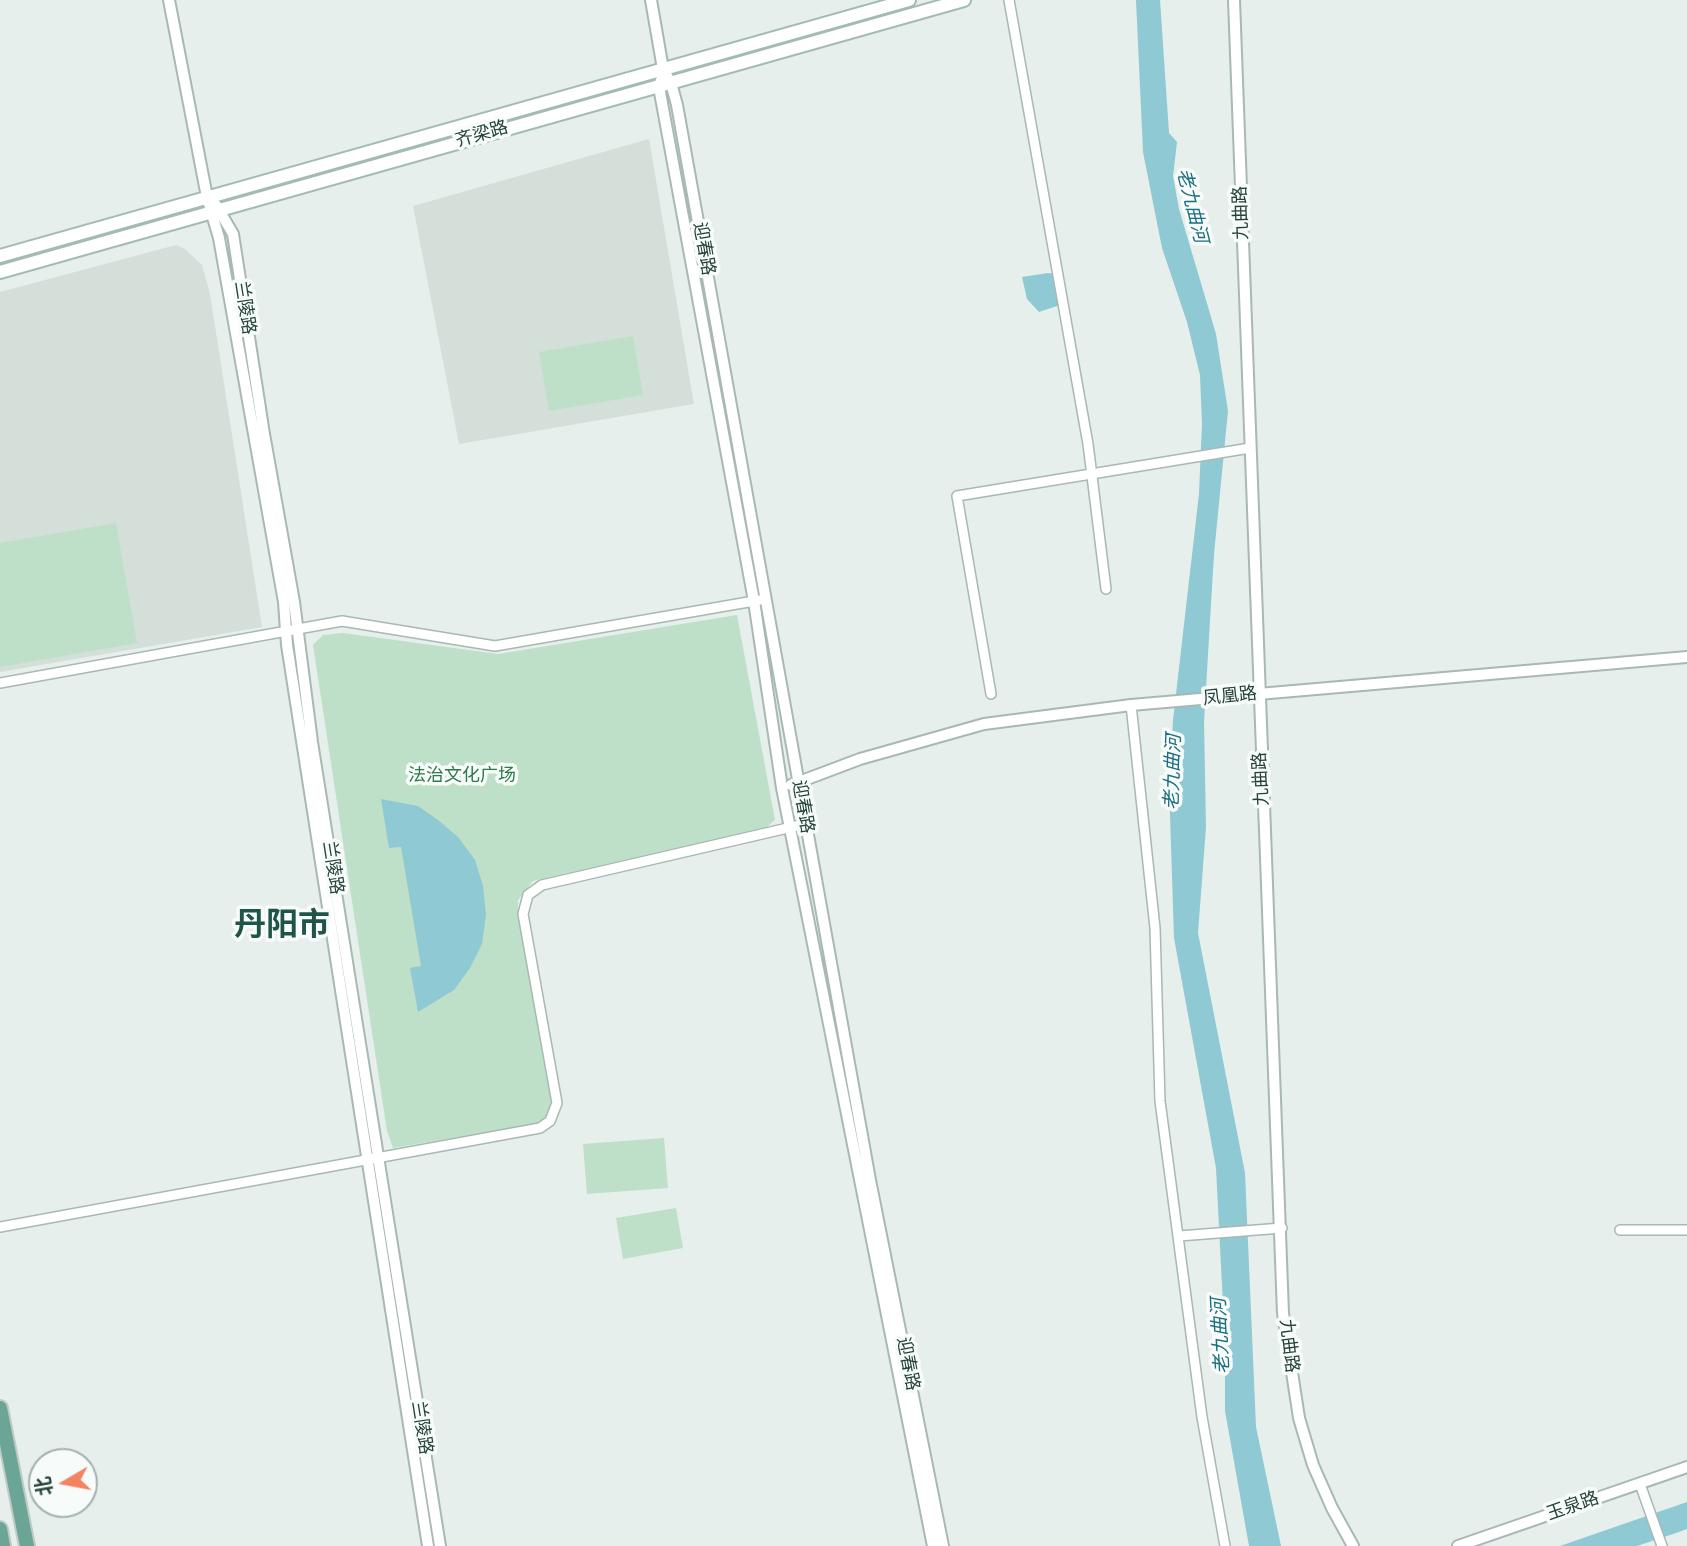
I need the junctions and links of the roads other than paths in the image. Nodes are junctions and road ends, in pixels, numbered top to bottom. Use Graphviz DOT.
graph roads {
  1 [pos="169,0"];
  2 [pos="651,0"];
  3 [pos="909,0"];
  4 [pos="964,0"];
  5 [pos="1009,0"];
  6 [pos="1234,0"];
  7 [pos="918,6"];
  8 [pos="663,69"];
  9 [pos="665,85"];
  10 [pos="207,197"];
  11 [pos="216,211"];
  12 [pos="0,256"];
  13 [pos="0,272"];
  14 [pos="1250,448"];
  15 [pos="1090,474"];
  16 [pos="1106,589"];
  17 [pos="766,599"];
  18 [pos="754,601"];
  19 [pos="291,630"];
  20 [pos="1687,657"];
  21 [pos="0,682"];
  22 [pos="1258,694"];
  23 [pos="991,695"];
  24 [pos="1131,705"];
  25 [pos="798,782"];
  26 [pos="782,788"];
  27 [pos="805,824"];
  28 [pos="790,828"];
  29 [pos="373,1161"];
  30 [pos="0,1227"];
  31 [pos="1282,1228"];
  32 [pos="1620,1230"];
  33 [pos="1687,1230"];
  34 [pos="1179,1236"];
  35 [pos="0,1408"];
  36 [pos="1687,1467"];
  37 [pos="1640,1484"];
  38 [pos="0,1529"];
  39 [pos="3,1546"];
  40 [pos="27,1546"];
  41 [pos="428,1546"];
  42 [pos="440,1546"];
  43 [pos="933,1546"];
  44 [pos="943,1546"];
  45 [pos="1225,1546"];
  46 [pos="1353,1546"];
  47 [pos="1458,1546"];
  48 [pos="1662,1546"];
  1 -- 10 [label="street, 兰陵路"];
  2 -- 8 [label="street, 迎春路"];
  3 -- 8 [label="main road, 齐梁路"];
  4 -- 7 [label="main road, 齐梁路"];
  5 -- 15 [label="street"];
  6 -- 14 [label="street, 九曲路"];
  7 -- 9 [label="main road, 齐梁路"];
  8 -- 9 [label="street, 迎春路"];
  8 -- 10 [label="main road, 齐梁路"];
  9 -- 11 [label="main road, 齐梁路"];
  9 -- 17 [label="street, 迎春路"];
  9 -- 18 [label="street, 迎春路"];
  10 -- 11 [label="street, 兰陵路"];
  10 -- 12 [label="main road, 齐梁路"];
  11 -- 13 [label="main road, 齐梁路"];
  11 -- 19 [label="street, 兰陵路"];
  14 -- 15 [label="street"];
  14 -- 22 [label="street, 九曲路"];
  15 -- 16 [label="street"];
  15 -- 23 [label="street"];
  17 -- 18 [label="street"];
  17 -- 25 [label="street, 迎春路"];
  18 -- 19 [label="street"];
  18 -- 26 [label="street, 迎春路"];
  19 -- 21 [label="street"];
  19 -- 29 [label="street, 兰陵路"];
  20 -- 22 [label="street, 凤凰路"];
  22 -- 24 [label="street, 凤凰路"];
  22 -- 31 [label="street, 九曲路"];
  24 -- 25 [label="street, 凤凰路"];
  24 -- 34 [label="street"];
  25 -- 26 [label="street, 凤凰路"];
  25 -- 27 [label="street, 迎春路"];
  26 -- 28 [label="street, 迎春路"];
  27 -- 28 [label="street"];
  27 -- 44 [label="street, 迎春路"];
  28 -- 29 [label="street"];
  28 -- 43 [label="street, 迎春路"];
  29 -- 30 [label="street"];
  29 -- 41 [label="street, 兰陵路"];
  29 -- 42 [label="street, 兰陵路"];
  31 -- 34 [label="street"];
  31 -- 46 [label="street, 九曲路"];
  32 -- 33 [label="street"];
  34 -- 45 [label="street"];
  35 -- 40 [label="main road"];
  36 -- 37 [label="street, 玉泉路"];
  37 -- 47 [label="street, 玉泉路"];
  37 -- 48 [label="street"];
  38 -- 39 [label="main road"];
}
